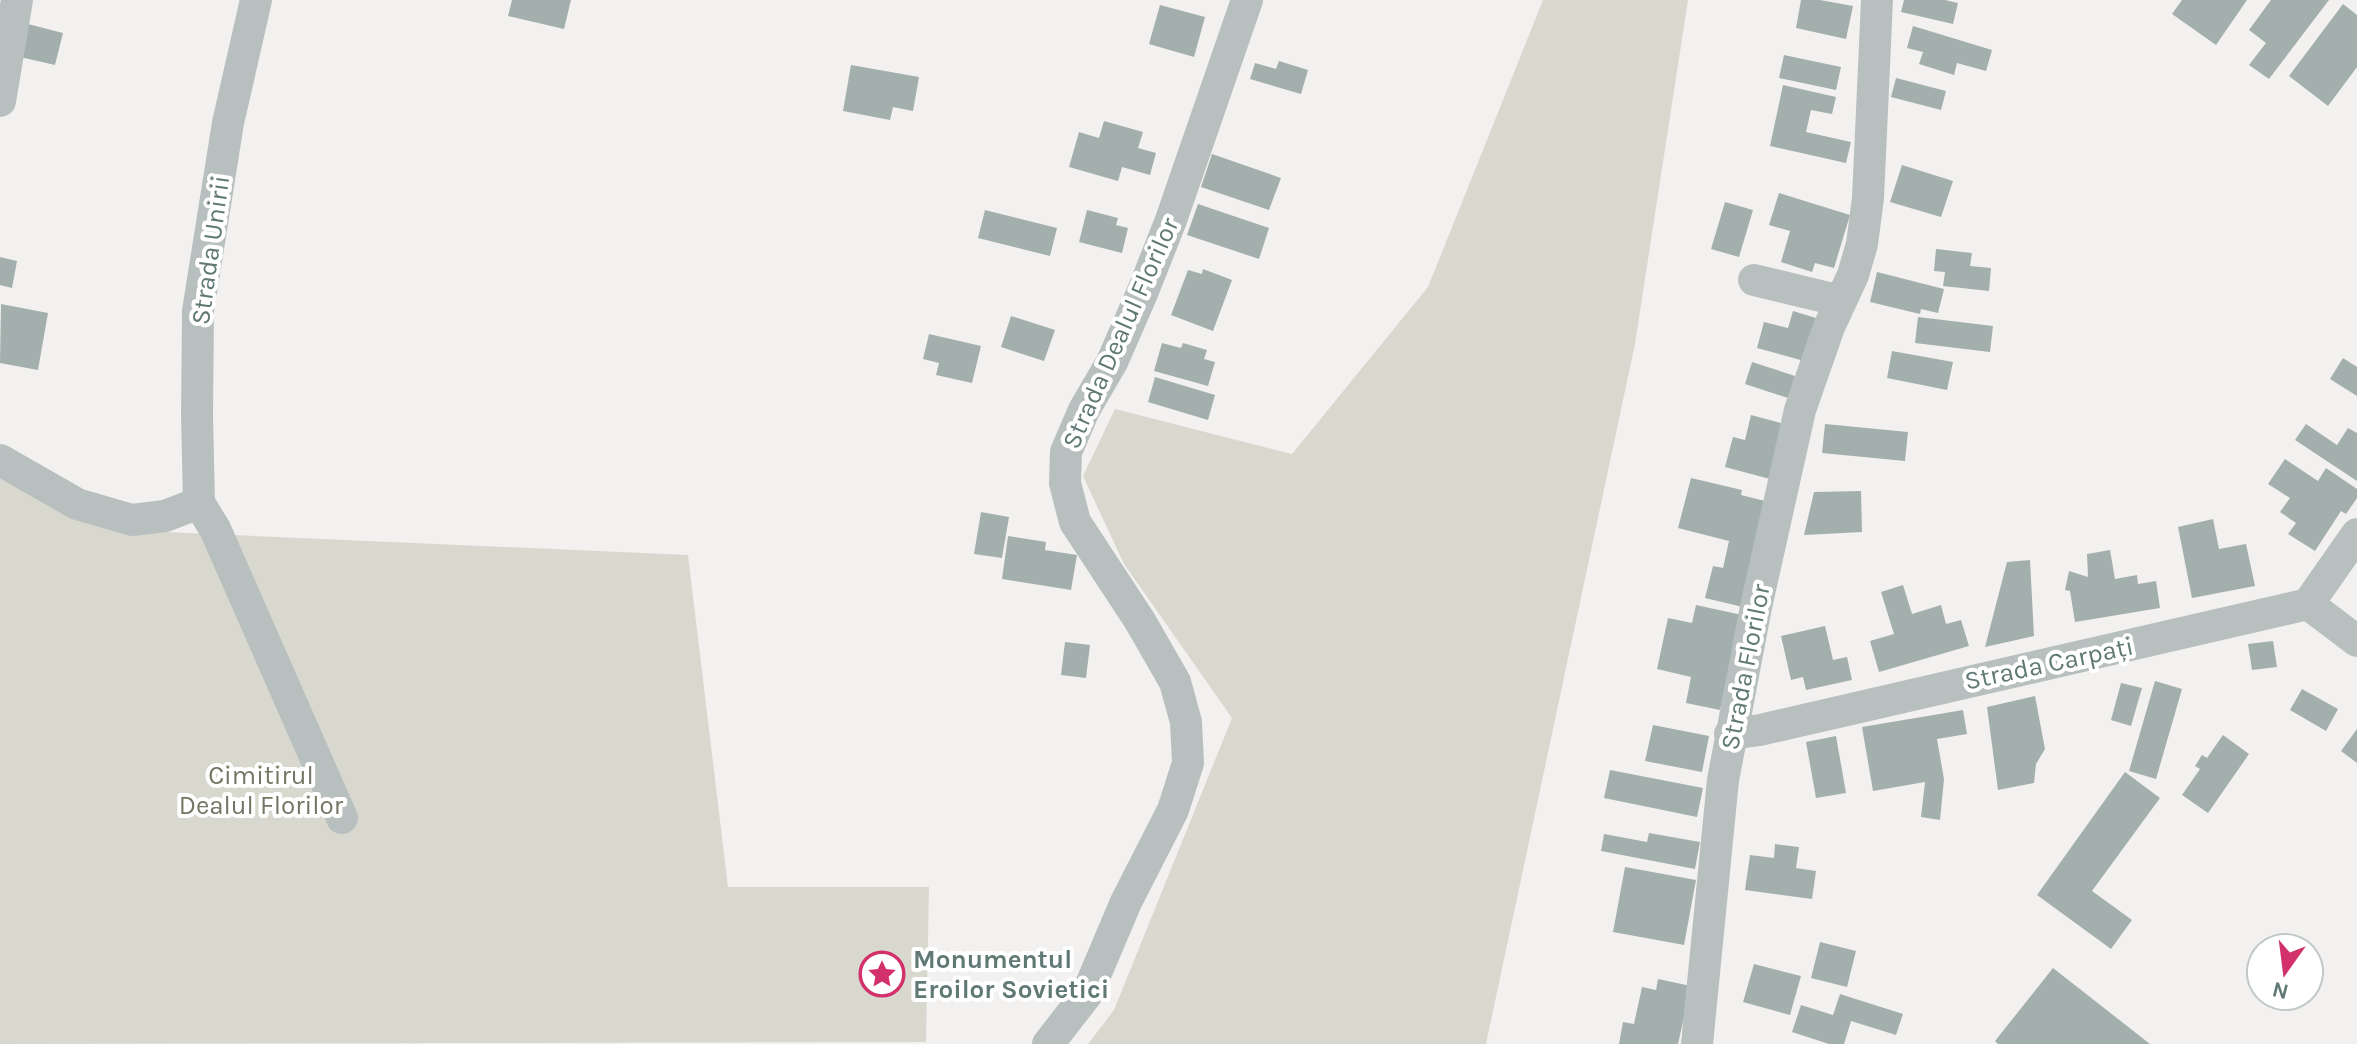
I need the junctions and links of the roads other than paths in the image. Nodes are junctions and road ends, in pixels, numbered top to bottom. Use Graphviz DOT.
graph roads {
  1 [pos="17,0"];
  2 [pos="256,0"];
  3 [pos="1247,0"];
  4 [pos="1877,0"];
  5 [pos="0,101"];
  6 [pos="1754,280"];
  7 [pos="1841,301"];
  8 [pos="0,460"];
  9 [pos="199,503"];
  10 [pos="2357,534"];
  11 [pos="2308,604"];
  12 [pos="2357,641"];
  13 [pos="1730,734"];
  14 [pos="342,818"];
  15 [pos="1048,1044"];
  16 [pos="1697,1044"];
  1 -- 5 [label="street"];
  2 -- 9 [label="street, Strada Unirii"];
  3 -- 15 [label="street, Strada Dealul Florilor"];
  4 -- 7 [label="street, Strada Florilor"];
  6 -- 7 [label="street"];
  7 -- 13 [label="street, Strada Florilor"];
  8 -- 9 [label="street"];
  9 -- 14 [label="street"];
  10 -- 11 [label="street"];
  11 -- 12 [label="street"];
  11 -- 13 [label="street, Strada Carpați"];
  13 -- 16 [label="street, Strada Florilor"];
}
